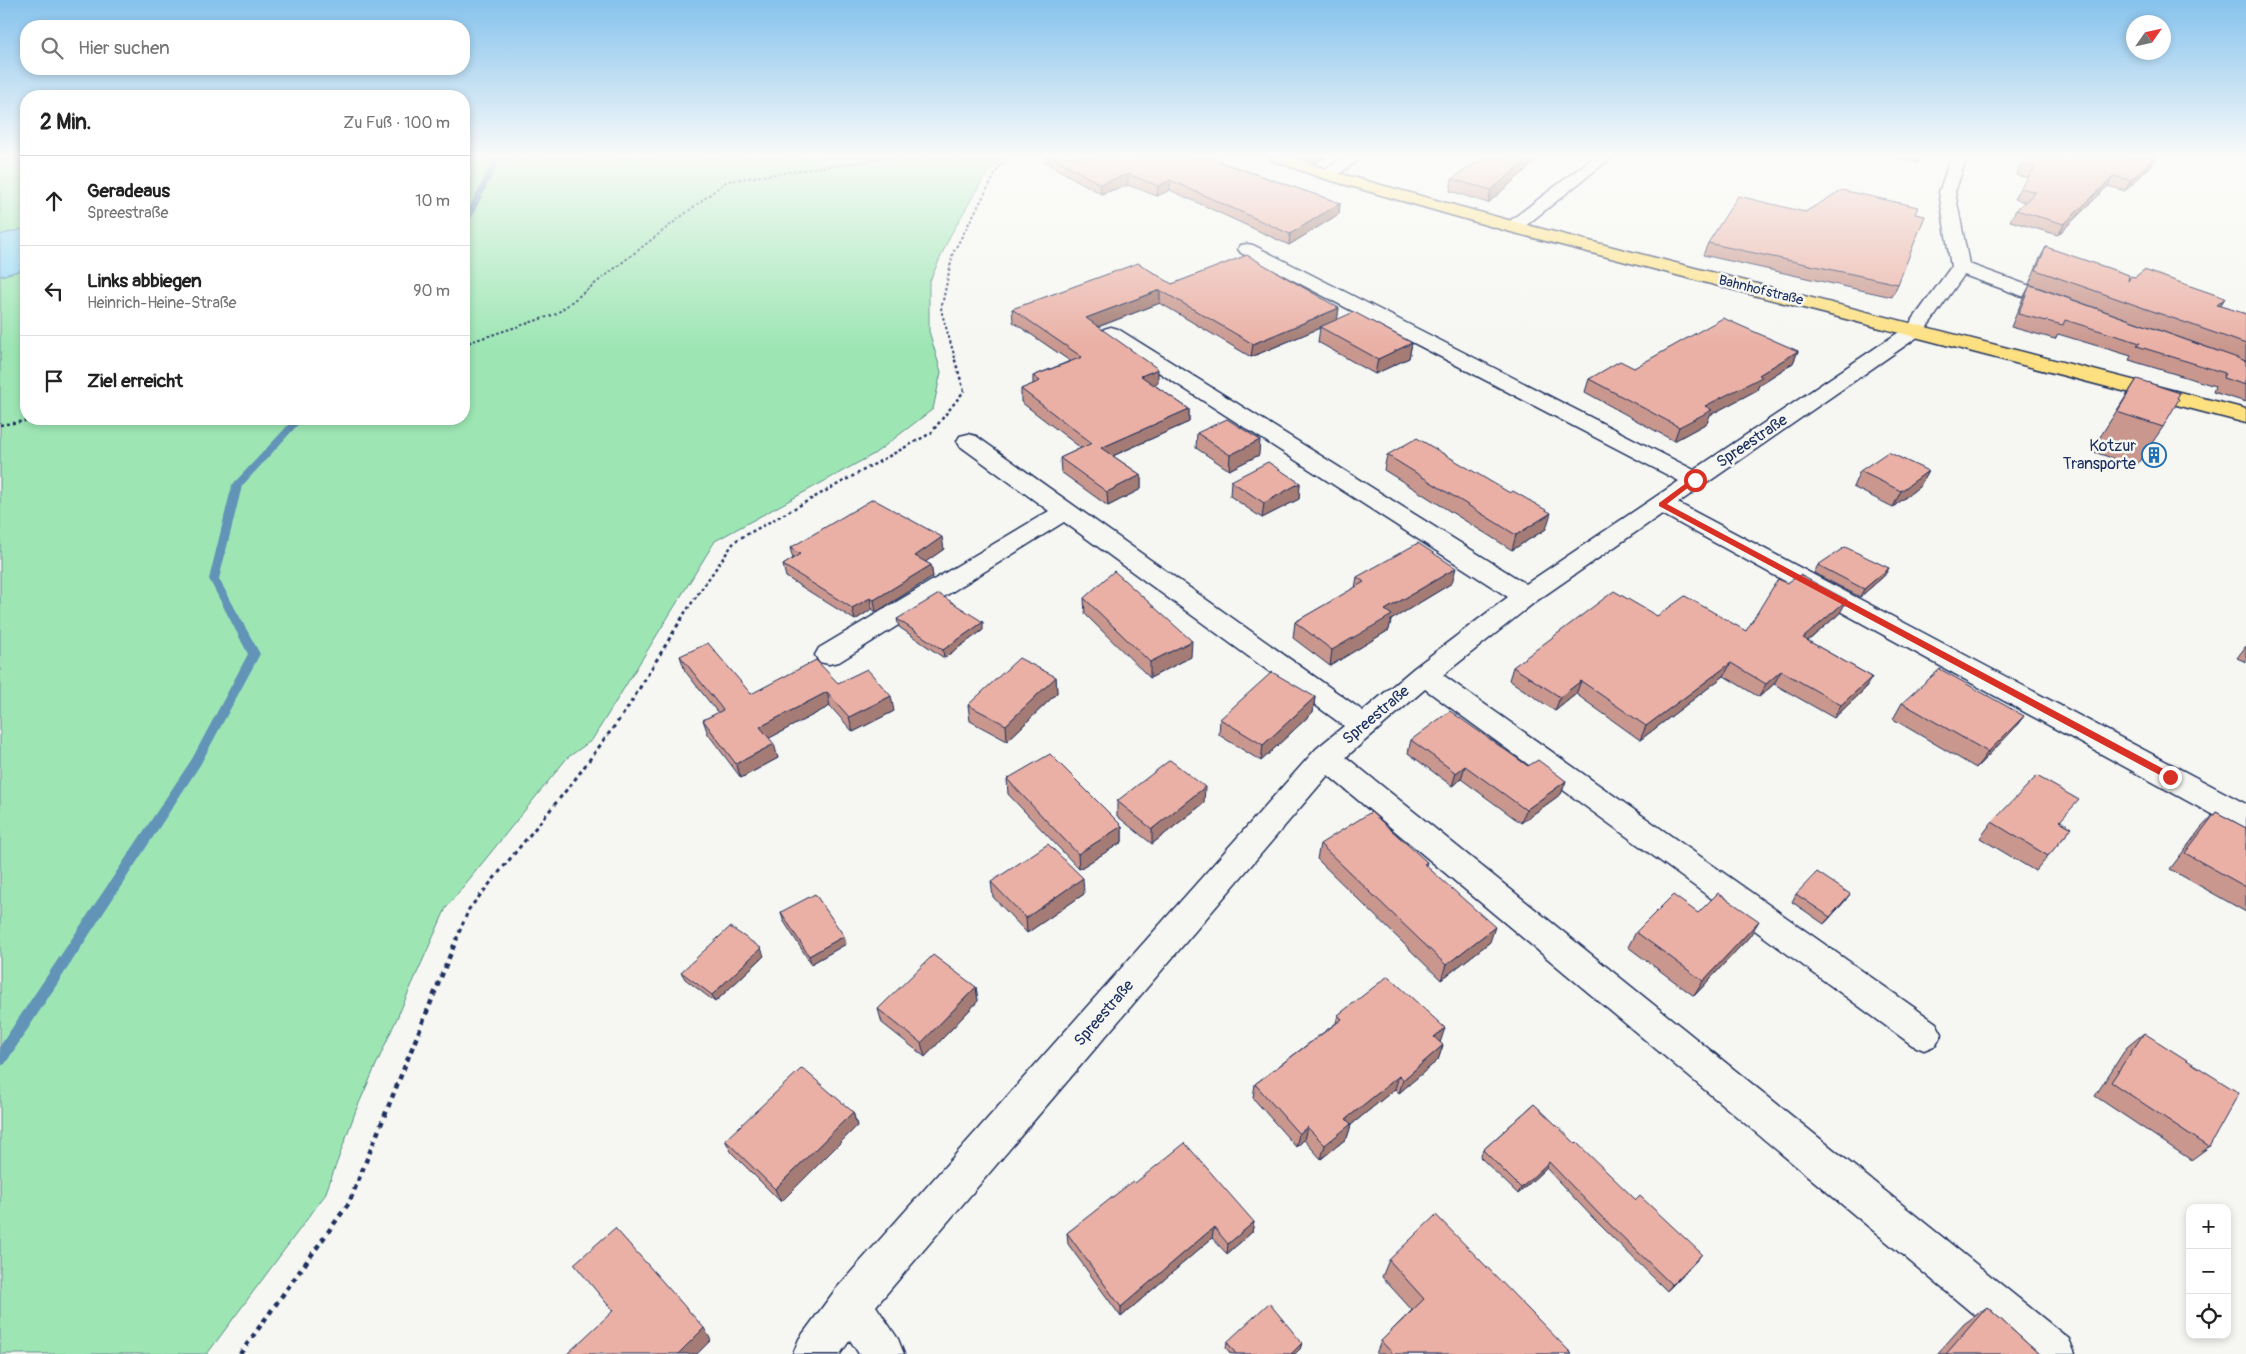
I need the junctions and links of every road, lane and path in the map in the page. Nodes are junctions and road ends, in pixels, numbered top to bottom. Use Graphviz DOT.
graph roads {
  1 [pos="677,220"];
  2 [pos="971,220"];
  3 [pos="1489,220"];
  4 [pos="1522,220"];
  5 [pos="1952,220"];
  6 [pos="1513,227"];
  7 [pos="1247,249"];
  8 [pos="1960,267"];
  9 [pos="2080,310"];
  10 [pos="1915,330"];
  11 [pos="1111,333"];
  12 [pos="470,342"];
  13 [pos="2246,416"];
  14 [pos="20,422"];
  15 [pos="0,425"];
  16 [pos="968,441"];
  17 [pos="1695,480"];
  18 [pos="1662,504"];
  19 [pos="1065,511"];
  20 [pos="1526,596"];
  21 [pos="829,655"];
  22 [pos="1424,675"];
  23 [pos="1364,726"];
  24 [pos="1326,757"];
  25 [pos="2246,818"];
  26 [pos="1924,1034"];
  27 [pos="851,1304"];
  28 [pos="240,1354"];
  29 [pos="814,1354"];
  30 [pos="883,1354"];
  31 [pos="2054,1354"];
  1 -- 12 [label="path"];
  2 -- 28 [label="path"];
  3 -- 6 [label="main road, Bahnhofstraße"];
  4 -- 6 [label="street"];
  5 -- 8 [label="street"];
  6 -- 10 [label="main road, Bahnhofstraße"];
  7 -- 17 [label="street"];
  8 -- 9 [label="street"];
  8 -- 10 [label="street, Spreestraße"];
  10 -- 13 [label="main road, Bahnhofstraße"];
  10 -- 17 [label="street, Spreestraße"];
  11 -- 20 [label="street"];
  14 -- 15 [label="path"];
  16 -- 19 [label="street"];
  17 -- 18 [label="street, Spreestraße"];
  18 -- 20 [label="street, Spreestraße"];
  18 -- 25 [label="street"];
  19 -- 21 [label="street"];
  19 -- 23 [label="street"];
  20 -- 22 [label="street, Spreestraße"];
  22 -- 23 [label="street, Spreestraße"];
  22 -- 26 [label="street"];
  23 -- 24 [label="street, Spreestraße"];
  24 -- 27 [label="street, Spreestraße"];
  24 -- 31 [label="street"];
  27 -- 29 [label="street, Spreestraße"];
  27 -- 30 [label="street"];
}
